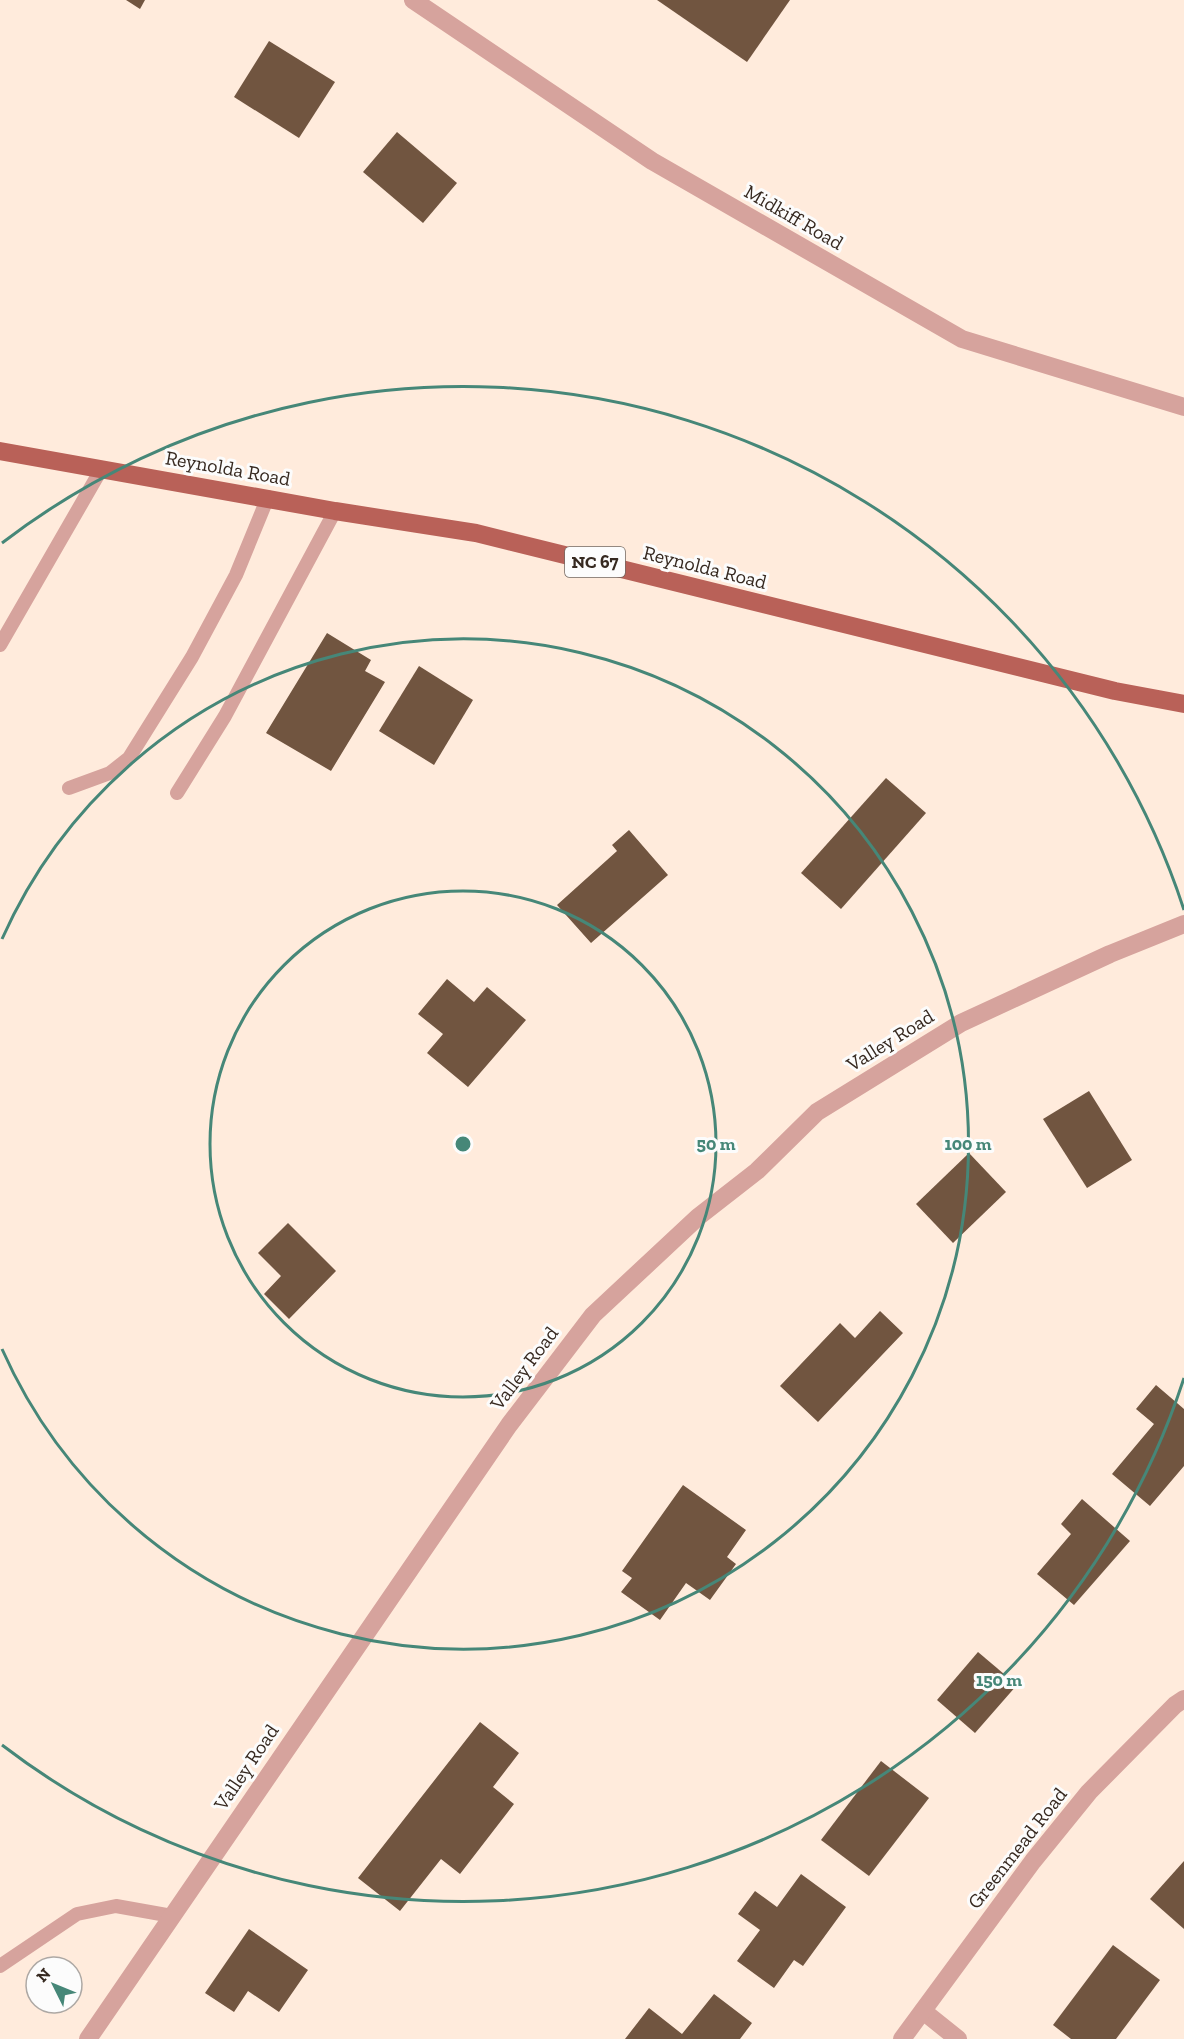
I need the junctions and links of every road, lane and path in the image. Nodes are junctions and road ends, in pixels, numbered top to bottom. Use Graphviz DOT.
graph roads {
  1 [pos="413,0"];
  2 [pos="1184,407"];
  3 [pos="0,451"];
  4 [pos="102,468"];
  5 [pos="268,497"];
  6 [pos="335,511"];
  7 [pos="0,645"];
  8 [pos="1184,704"];
  9 [pos="69,788"];
  10 [pos="177,793"];
  11 [pos="1184,924"];
  12 [pos="1184,1699"];
  13 [pos="172,1916"];
  14 [pos="0,1966"];
  15 [pos="923,2012"];
  16 [pos="88,2039"];
  17 [pos="902,2039"];
  18 [pos="958,2039"];
  1 -- 2 [label="street, Midkiff Road"];
  3 -- 4 [label="main road, Reynolda Road / NC 67"];
  4 -- 5 [label="main road, Reynolda Road / NC 67"];
  4 -- 7 [label="lane"];
  5 -- 6 [label="main road, Reynolda Road / NC 67"];
  5 -- 9 [label="lane"];
  6 -- 8 [label="main road, Reynolda Road / NC 67"];
  6 -- 10 [label="lane"];
  11 -- 13 [label="street, Valley Road"];
  12 -- 15 [label="street, Greenmead Road"];
  13 -- 14 [label="lane"];
  13 -- 16 [label="street, Valley Road"];
  15 -- 17 [label="street, Greenmead Road"];
  15 -- 18 [label="street"];
}
